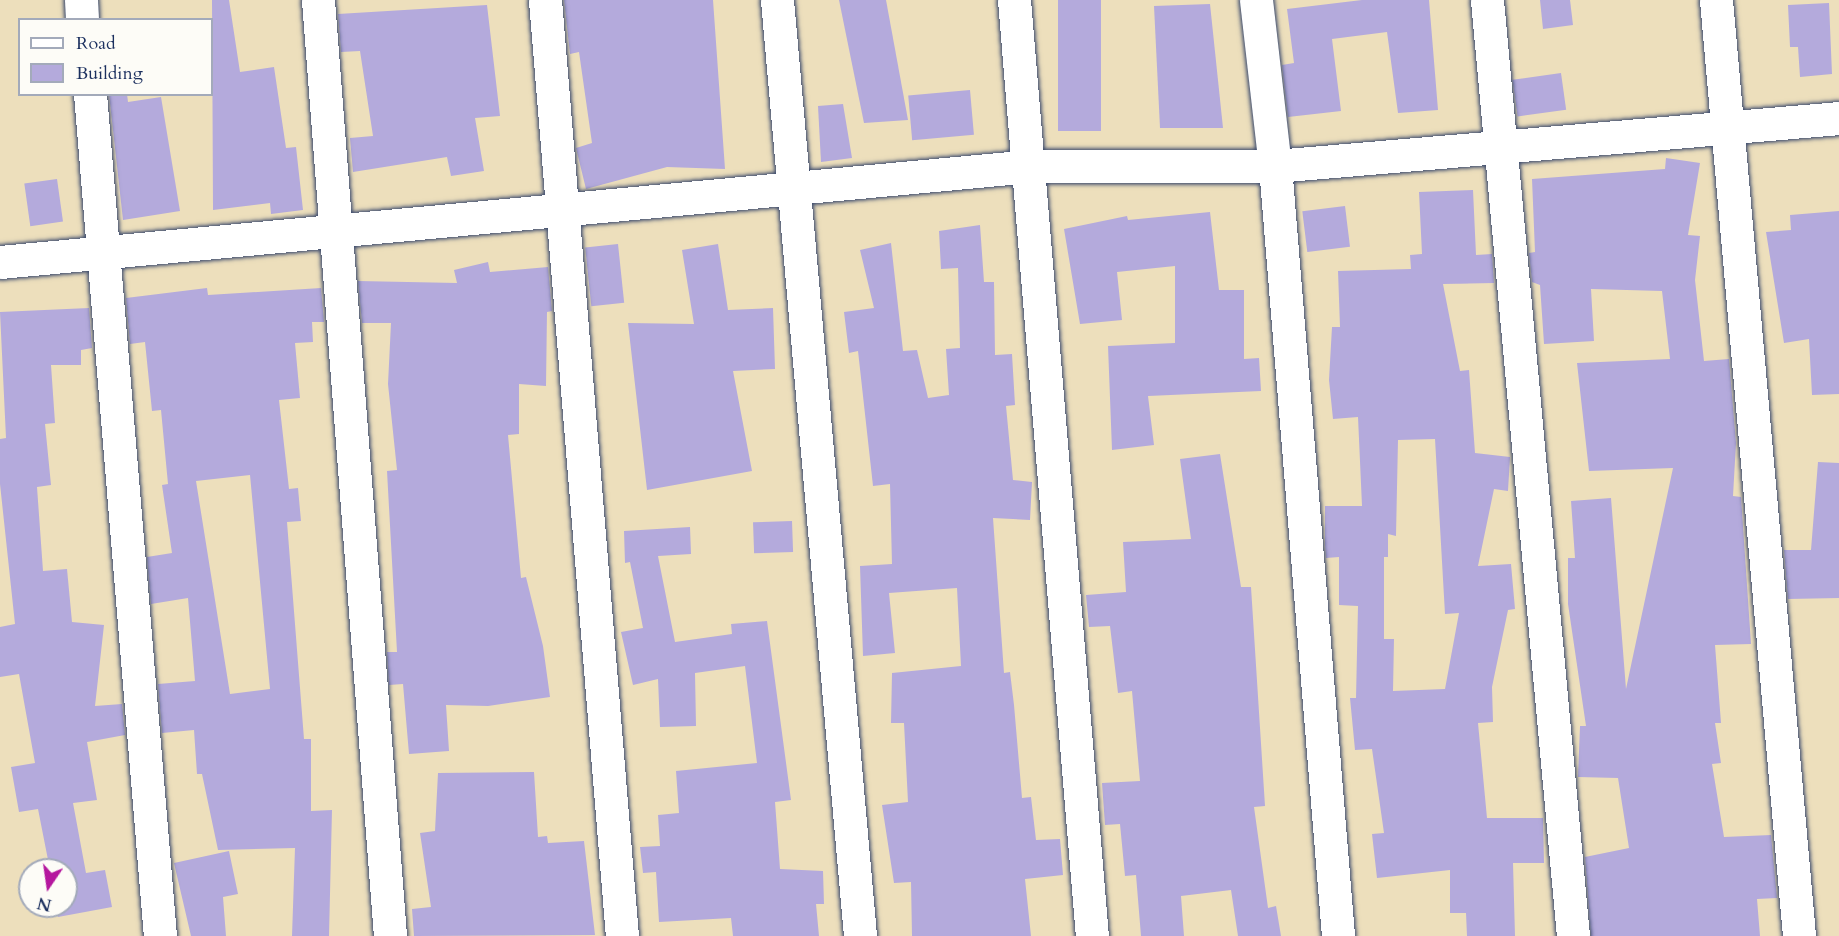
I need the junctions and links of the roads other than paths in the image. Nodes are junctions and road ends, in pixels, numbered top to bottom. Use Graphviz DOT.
graph roads {
  1 [pos="81,0"];
  2 [pos="318,0"];
  3 [pos="545,0"];
  4 [pos="777,0"];
  5 [pos="1014,0"];
  6 [pos="1256,0"];
  7 [pos="1487,0"];
  8 [pos="1716,0"];
  9 [pos="82,18"];
  10 [pos="90,96"];
  11 [pos="1839,118"];
  12 [pos="1728,128"];
  13 [pos="1501,147"];
  14 [pos="1031,166"];
  15 [pos="1275,166"];
  16 [pos="797,191"];
  17 [pos="562,207"];
  18 [pos="337,230"];
  19 [pos="106,253"];
  20 [pos="0,262"];
  21 [pos="160,936"];
  22 [pos="390,936"];
  23 [pos="622,936"];
  24 [pos="860,936"];
  25 [pos="1092,936"];
  26 [pos="1338,936"];
  27 [pos="1573,936"];
  28 [pos="1798,936"];
  1 -- 9 [label="street"];
  2 -- 18 [label="street"];
  3 -- 17 [label="street"];
  4 -- 16 [label="street"];
  5 -- 14 [label="street"];
  6 -- 15 [label="street"];
  7 -- 13 [label="street"];
  8 -- 12 [label="street"];
  10 -- 19 [label="street"];
  11 -- 12 [label="street"];
  12 -- 13 [label="street"];
  12 -- 28 [label="street"];
  13 -- 15 [label="street"];
  13 -- 27 [label="street"];
  14 -- 15 [label="street"];
  14 -- 16 [label="street"];
  14 -- 25 [label="street"];
  15 -- 26 [label="street"];
  16 -- 17 [label="street"];
  16 -- 24 [label="street"];
  17 -- 18 [label="street"];
  17 -- 23 [label="street"];
  18 -- 19 [label="street"];
  18 -- 22 [label="street"];
  19 -- 20 [label="street"];
  19 -- 21 [label="street"];
}
